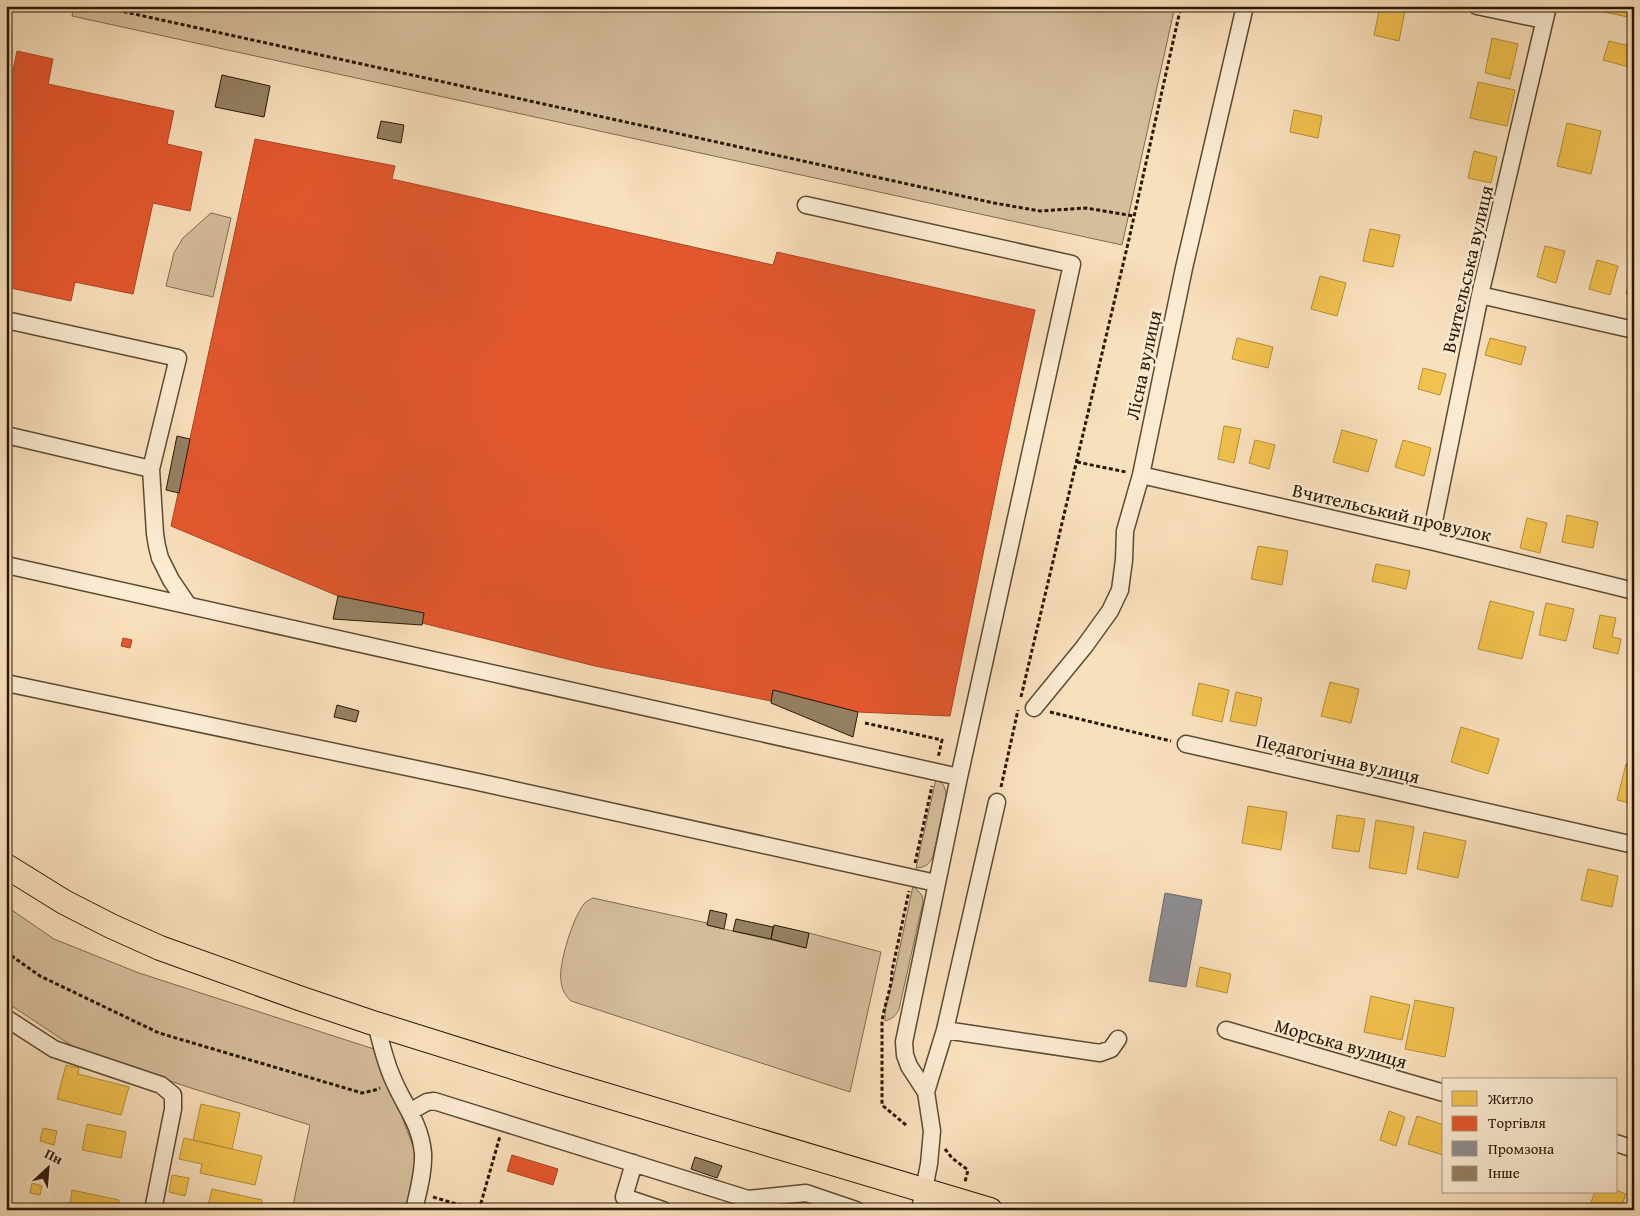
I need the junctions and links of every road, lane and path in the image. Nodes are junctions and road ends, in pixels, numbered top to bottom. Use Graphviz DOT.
graph roads {
  1 [pos="98,6"];
  2 [pos="1181,6"];
  3 [pos="1246,6"];
  4 [pos="1477,6"];
  5 [pos="1546,13"];
  6 [pos="806,205"];
  7 [pos="1134,216"];
  8 [pos="1480,295"];
  9 [pos="6,320"];
  10 [pos="1634,330"];
  11 [pos="6,434"];
  12 [pos="1076,462"];
  13 [pos="151,469"];
  14 [pos="1141,475"];
  15 [pos="1430,541"];
  16 [pos="6,565"];
  17 [pos="1634,591"];
  18 [pos="188,605"];
  19 [pos="6,683"];
  20 [pos="1034,708"];
  21 [pos="865,723"];
  22 [pos="1186,744"];
  23 [pos="937,761"];
  24 [pos="959,777"];
  25 [pos="934,779"];
  26 [pos="997,802"];
  27 [pos="1634,845"];
  28 [pos="6,866"];
  29 [pos="914,868"];
  30 [pos="936,883"];
  31 [pos="910,886"];
  32 [pos="6,952"];
  33 [pos="6,1018"];
  34 [pos="376,1024"];
  35 [pos="945,1030"];
  36 [pos="1226,1030"];
  37 [pos="1118,1039"];
  38 [pos="392,1079"];
  39 [pos="926,1092"];
  40 [pos="1442,1092"];
  41 [pos="411,1111"];
  42 [pos="504,1122"];
  43 [pos="906,1125"];
  44 [pos="1618,1144"];
  45 [pos="942,1145"];
  46 [pos="1634,1148"];
  47 [pos="634,1163"];
  48 [pos="968,1170"];
  49 [pos="418,1193"];
  50 [pos="922,1200"];
  51 [pos="152,1210"];
  52 [pos="414,1210"];
  53 [pos="477,1210"];
  54 [pos="663,1210"];
  55 [pos="856,1210"];
  56 [pos="990,1210"];
  1 -- 7 [label="path"];
  2 -- 7 [label="path"];
  3 -- 14 [label="street, Лісна вулиця"];
  4 -- 5 [label="street"];
  5 -- 8 [label="street, Вчительська вулиця"];
  6 -- 24 [label="street"];
  7 -- 12 [label="path"];
  8 -- 10 [label="street"];
  8 -- 15 [label="street, Вчительська вулиця"];
  9 -- 13 [label="street"];
  11 -- 13 [label="street"];
  12 -- 14 [label="path"];
  12 -- 26 [label="path"];
  13 -- 18 [label="street"];
  14 -- 15 [label="street, Вчительський провулок"];
  14 -- 20 [label="street, Лісна вулиця"];
  15 -- 17 [label="street, Вчительський провулок"];
  16 -- 18 [label="street"];
  18 -- 24 [label="street"];
  19 -- 30 [label="street"];
  20 -- 22 [label="path"];
  21 -- 23 [label="path"];
  22 -- 27 [label="street, Педагогічна вулиця"];
  24 -- 30 [label="street"];
  25 -- 29 [label="path"];
  26 -- 35 [label="street"];
  28 -- 34 [label="highway"];
  30 -- 39 [label="street"];
  31 -- 43 [label="path"];
  32 -- 38 [label="path"];
  33 -- 51 [label="street"];
  34 -- 38 [label="street"];
  34 -- 50 [label="highway"];
  35 -- 37 [label="street"];
  35 -- 39 [label="street"];
  36 -- 40 [label="street, Морська вулиця"];
  38 -- 41 [label="street"];
  39 -- 50 [label="street"];
  41 -- 42 [label="street"];
  41 -- 49 [label="street"];
  42 -- 47 [label="street"];
  42 -- 53 [label="path"];
  44 -- 46 [label="street"];
  45 -- 48 [label="path"];
  47 -- 54 [label="street"];
  47 -- 55 [label="street"];
  49 -- 52 [label="street"];
  49 -- 53 [label="path"];
  50 -- 56 [label="highway"];
}
